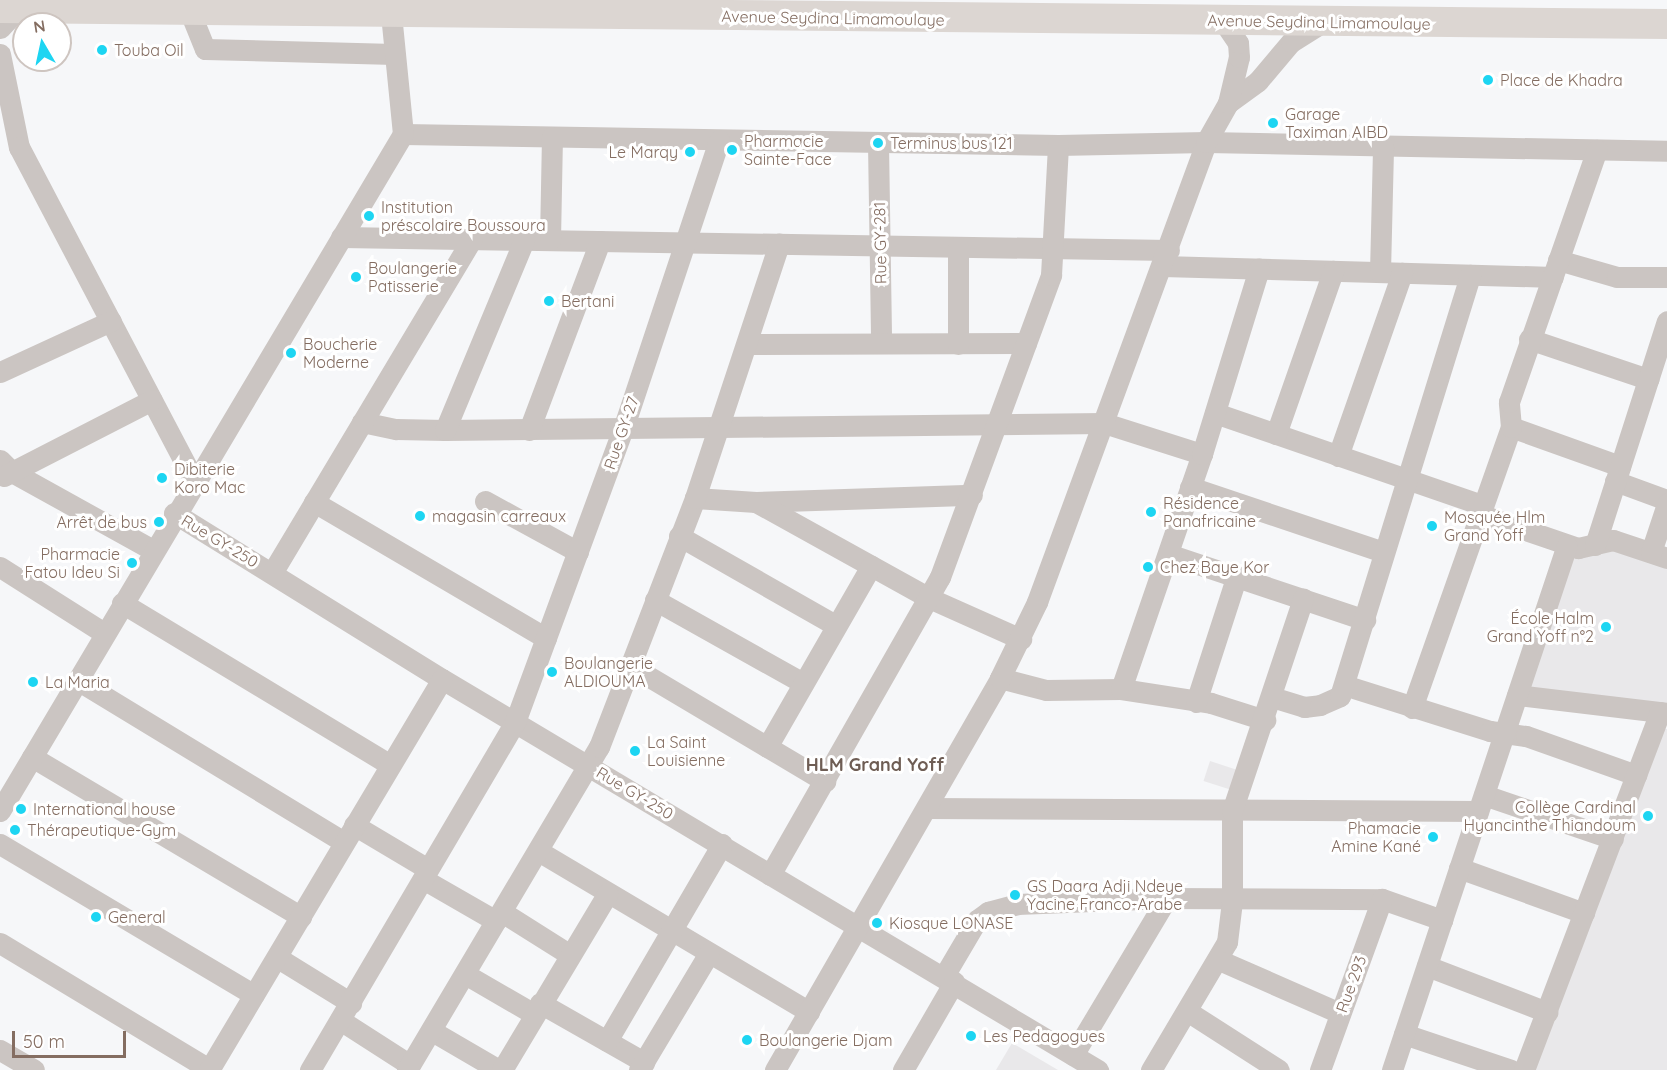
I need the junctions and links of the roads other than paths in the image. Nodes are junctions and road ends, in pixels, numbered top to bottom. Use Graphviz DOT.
graph roads {
  1 [pos="190,12"];
  2 [pos="391,14"];
  3 [pos="6,15"];
  4 [pos="1223,21"];
  5 [pos="1323,22"];
  6 [pos="1667,24"];
  7 [pos="0,54"];
  8 [pos="394,54"];
  9 [pos="1228,103"];
  10 [pos="403,134"];
  11 [pos="552,137"];
  12 [pos="719,140"];
  13 [pos="1206,142"];
  14 [pos="878,143"];
  15 [pos="1058,145"];
  16 [pos="1383,147"];
  17 [pos="1597,150"];
  18 [pos="10,151"];
  19 [pos="1667,151"];
  20 [pos="341,237"];
  21 [pos="472,239"];
  22 [pos="524,240"];
  23 [pos="550,240"];
  24 [pos="600,241"];
  25 [pos="684,242"];
  26 [pos="779,244"];
  27 [pos="880,245"];
  28 [pos="958,247"];
  29 [pos="1055,248"];
  30 [pos="1166,258"];
  31 [pos="1555,268"];
  32 [pos="1259,269"];
  33 [pos="1333,271"];
  34 [pos="1380,272"];
  35 [pos="1402,273"];
  36 [pos="1470,275"];
  37 [pos="1667,277"];
  38 [pos="111,321"];
  39 [pos="1667,321"];
  40 [pos="1529,339"];
  41 [pos="1026,343"];
  42 [pos="748,344"];
  43 [pos="880,344"];
  44 [pos="958,344"];
  45 [pos="0,372"];
  46 [pos="1648,379"];
  47 [pos="152,400"];
  48 [pos="1215,413"];
  49 [pos="362,422"];
  50 [pos="1104,423"];
  51 [pos="624,426"];
  52 [pos="995,426"];
  53 [pos="1511,427"];
  54 [pos="720,428"];
  55 [pos="445,430"];
  56 [pos="529,430"];
  57 [pos="1276,434"];
  58 [pos="1202,454"];
  59 [pos="1338,456"];
  60 [pos="4,470"];
  61 [pos="1618,473"];
  62 [pos="1405,479"];
  63 [pos="194,480"];
  64 [pos="1190,487"];
  65 [pos="972,495"];
  66 [pos="695,498"];
  67 [pos="484,501"];
  68 [pos="314,502"];
  69 [pos="756,502"];
  70 [pos="1667,502"];
  71 [pos="1480,510"];
  72 [pos="174,513"];
  73 [pos="679,536"];
  74 [pos="1567,544"];
  75 [pos="1595,545"];
  76 [pos="153,550"];
  77 [pos="578,552"];
  78 [pos="1383,552"];
  79 [pos="1167,554"];
  80 [pos="1659,555"];
  81 [pos="871,566"];
  82 [pos="0,568"];
  83 [pos="272,573"];
  84 [pos="1237,575"];
  85 [pos="928,598"];
  86 [pos="1303,598"];
  87 [pos="655,600"];
  88 [pos="122,603"];
  89 [pos="1365,620"];
  90 [pos="836,625"];
  91 [pos="107,630"];
  92 [pos="546,638"];
  93 [pos="1021,639"];
  94 [pos="630,666"];
  95 [pos="1000,678"];
  96 [pos="442,679"];
  97 [pos="79,681"];
  98 [pos="803,683"];
  99 [pos="1344,685"];
  100 [pos="1121,689"];
  101 [pos="1517,695"];
  102 [pos="1272,697"];
  103 [pos="1196,702"];
  104 [pos="1412,708"];
  105 [pos="1664,712"];
  106 [pos="1265,720"];
  107 [pos="515,722"];
  108 [pos="1505,733"];
  109 [pos="767,747"];
  110 [pos="32,757"];
  111 [pos="389,764"];
  112 [pos="589,765"];
  113 [pos="1636,775"];
  114 [pos="825,782"];
  115 [pos="3,797"];
  116 [pos="1481,803"];
  117 [pos="927,808"];
  118 [pos="1232,811"];
  119 [pos="349,833"];
  120 [pos="1613,838"];
  121 [pos="0,844"];
  122 [pos="722,844"];
  123 [pos="540,852"];
  124 [pos="1459,868"];
  125 [pos="426,874"];
  126 [pos="771,875"];
  127 [pos="608,893"];
  128 [pos="1167,898"];
  129 [pos="1382,899"];
  130 [pos="1232,901"];
  131 [pos="1584,913"];
  132 [pos="301,917"];
  133 [pos="499,917"];
  134 [pos="1442,920"];
  135 [pos="859,928"];
  136 [pos="672,931"];
  137 [pos="0,943"];
  138 [pos="709,953"];
  139 [pos="570,955"];
  140 [pos="278,958"];
  141 [pos="1219,960"];
  142 [pos="1427,966"];
  143 [pos="465,974"];
  144 [pos="949,979"];
  145 [pos="254,995"];
  146 [pos="537,1009"];
  147 [pos="346,1011"];
  148 [pos="1187,1011"];
  149 [pos="809,1012"];
  150 [pos="1547,1012"];
  151 [pos="1340,1013"];
  152 [pos="432,1031"];
  153 [pos="1404,1034"];
  154 [pos="607,1041"];
  155 [pos="0,1050"];
  156 [pos="1073,1055"];
  157 [pos="641,1066"];
  158 [pos="408,1067"];
  159 [pos="34,1070"];
  160 [pos="209,1070"];
  161 [pos="310,1070"];
  162 [pos="501,1070"];
  163 [pos="775,1070"];
  164 [pos="903,1070"];
  165 [pos="1098,1070"];
  166 [pos="1151,1070"];
  167 [pos="1279,1070"];
  168 [pos="1320,1070"];
  169 [pos="1392,1070"];
  170 [pos="1511,1070"];
  171 [pos="1524,1070"];
  1 -- 2 [label="highway, Avenue Seydina Limamoulaye"];
  1 -- 3 [label="highway, Avenue Seydina Limamoulaye"];
  1 -- 8 [label="street"];
  2 -- 4 [label="highway, Avenue Seydina Limamoulaye"];
  2 -- 8 [label="street"];
  4 -- 5 [label="highway, Avenue Seydina Limamoulaye"];
  4 -- 9 [label="street"];
  5 -- 6 [label="highway, Avenue Seydina Limamoulaye"];
  5 -- 9 [label="street"];
  7 -- 18 [label="street"];
  8 -- 10 [label="street"];
  9 -- 13 [label="street"];
  10 -- 11 [label="street"];
  10 -- 20 [label="street"];
  11 -- 12 [label="street"];
  11 -- 23 [label="street"];
  12 -- 14 [label="street"];
  12 -- 25 [label="street, Rue GY-27"];
  13 -- 15 [label="street"];
  13 -- 16 [label="street"];
  13 -- 30 [label="street"];
  14 -- 15 [label="street"];
  14 -- 27 [label="street, Rue GY-281"];
  15 -- 29 [label="street"];
  16 -- 17 [label="street"];
  16 -- 34 [label="street"];
  17 -- 19 [label="street"];
  17 -- 31 [label="street"];
  18 -- 38 [label="street"];
  20 -- 21 [label="street"];
  20 -- 63 [label="street"];
  21 -- 22 [label="street"];
  21 -- 49 [label="street"];
  22 -- 23 [label="street"];
  22 -- 55 [label="street"];
  23 -- 24 [label="street"];
  24 -- 25 [label="street"];
  24 -- 56 [label="street"];
  25 -- 26 [label="street"];
  25 -- 51 [label="street, Rue GY-27"];
  26 -- 27 [label="street"];
  26 -- 42 [label="street"];
  27 -- 28 [label="street"];
  27 -- 43 [label="street, Rue GY-281"];
  28 -- 29 [label="street"];
  28 -- 44 [label="street"];
  29 -- 30 [label="street"];
  29 -- 41 [label="street"];
  30 -- 32 [label="street"];
  30 -- 50 [label="street"];
  31 -- 36 [label="street"];
  31 -- 37 [label="street"];
  31 -- 40 [label="street"];
  32 -- 33 [label="street"];
  32 -- 48 [label="street"];
  33 -- 34 [label="street"];
  33 -- 57 [label="street"];
  34 -- 35 [label="street"];
  35 -- 36 [label="street"];
  35 -- 59 [label="street"];
  36 -- 62 [label="street"];
  38 -- 45 [label="street"];
  38 -- 47 [label="street"];
  39 -- 46 [label="street"];
  40 -- 46 [label="street"];
  40 -- 53 [label="street"];
  41 -- 44 [label="street"];
  41 -- 52 [label="street"];
  42 -- 43 [label="street"];
  42 -- 54 [label="street"];
  43 -- 44 [label="street"];
  46 -- 61 [label="street"];
  47 -- 60 [label="street"];
  47 -- 63 [label="street"];
  48 -- 57 [label="street"];
  48 -- 58 [label="street"];
  49 -- 55 [label="street"];
  49 -- 68 [label="street"];
  50 -- 52 [label="street"];
  50 -- 58 [label="street"];
  50 -- 93 [label="street"];
  51 -- 54 [label="street"];
  51 -- 56 [label="street"];
  51 -- 77 [label="street, Rue GY-27"];
  52 -- 54 [label="street"];
  52 -- 65 [label="street"];
  53 -- 61 [label="street"];
  53 -- 71 [label="street"];
  54 -- 66 [label="street"];
  55 -- 56 [label="street"];
  57 -- 59 [label="street"];
  58 -- 64 [label="street"];
  59 -- 62 [label="street"];
  60 -- 76 [label="street"];
  61 -- 70 [label="street"];
  61 -- 75 [label="street"];
  62 -- 71 [label="street"];
  62 -- 78 [label="street"];
  63 -- 72 [label="street"];
  64 -- 78 [label="street"];
  64 -- 79 [label="street"];
  65 -- 69 [label="street"];
  65 -- 85 [label="street"];
  66 -- 69 [label="street"];
  66 -- 73 [label="street"];
  67 -- 77 [label="street"];
  68 -- 83 [label="street"];
  68 -- 92 [label="street"];
  69 -- 81 [label="street"];
  70 -- 80 [label="street"];
  71 -- 74 [label="street"];
  71 -- 104 [label="street"];
  72 -- 76 [label="street"];
  72 -- 83 [label="street, Rue GY-250"];
  73 -- 87 [label="street"];
  73 -- 90 [label="street"];
  74 -- 75 [label="street"];
  74 -- 101 [label="street"];
  75 -- 80 [label="street"];
  76 -- 88 [label="street"];
  77 -- 92 [label="street, Rue GY-27"];
  78 -- 89 [label="street"];
  79 -- 84 [label="street"];
  79 -- 100 [label="street"];
  81 -- 85 [label="street"];
  81 -- 90 [label="street"];
  82 -- 91 [label="street"];
  83 -- 96 [label="street, Rue GY-250"];
  84 -- 86 [label="street"];
  84 -- 103 [label="street"];
  85 -- 93 [label="street"];
  85 -- 114 [label="street"];
  86 -- 89 [label="street"];
  86 -- 102 [label="street"];
  87 -- 94 [label="street"];
  87 -- 98 [label="street"];
  88 -- 91 [label="street"];
  88 -- 111 [label="street"];
  89 -- 99 [label="street"];
  90 -- 98 [label="street"];
  91 -- 97 [label="street"];
  92 -- 107 [label="street, Rue GY-27"];
  93 -- 95 [label="street"];
  94 -- 109 [label="street"];
  94 -- 112 [label="street"];
  95 -- 100 [label="street"];
  95 -- 117 [label="street"];
  96 -- 107 [label="street, Rue GY-250"];
  96 -- 111 [label="street"];
  97 -- 110 [label="street"];
  97 -- 119 [label="street"];
  98 -- 109 [label="street"];
  99 -- 102 [label="street"];
  99 -- 104 [label="street"];
  100 -- 103 [label="street"];
  101 -- 105 [label="street"];
  101 -- 108 [label="street"];
  102 -- 106 [label="street"];
  103 -- 106 [label="street"];
  104 -- 108 [label="street"];
  105 -- 113 [label="street"];
  106 -- 118 [label="street"];
  107 -- 112 [label="street, Rue GY-250"];
  107 -- 125 [label="street, Rue GY-27"];
  108 -- 113 [label="street"];
  108 -- 116 [label="street"];
  109 -- 114 [label="street"];
  110 -- 115 [label="street"];
  110 -- 132 [label="street"];
  111 -- 119 [label="street"];
  112 -- 122 [label="street, Rue GY-250"];
  112 -- 123 [label="street"];
  113 -- 120 [label="street"];
  114 -- 126 [label="street"];
  116 -- 118 [label="street"];
  116 -- 120 [label="street"];
  116 -- 124 [label="street"];
  117 -- 118 [label="street"];
  117 -- 135 [label="street"];
  118 -- 130 [label="street"];
  119 -- 125 [label="street"];
  119 -- 132 [label="street"];
  120 -- 131 [label="street"];
  121 -- 145 [label="street"];
  122 -- 126 [label="street, Rue GY-250"];
  122 -- 136 [label="street"];
  123 -- 127 [label="street"];
  123 -- 133 [label="street"];
  124 -- 131 [label="street"];
  124 -- 134 [label="street"];
  125 -- 133 [label="street"];
  125 -- 147 [label="street, Rue GY-27"];
  126 -- 135 [label="street, Rue GY-250"];
  127 -- 136 [label="street"];
  127 -- 139 [label="street"];
  128 -- 130 [label="street"];
  128 -- 144 [label="street"];
  128 -- 156 [label="street"];
  129 -- 130 [label="street"];
  129 -- 134 [label="street"];
  129 -- 151 [label="street, Rue 293"];
  130 -- 141 [label="street"];
  131 -- 150 [label="street"];
  132 -- 140 [label="street"];
  133 -- 139 [label="street"];
  133 -- 143 [label="street"];
  134 -- 142 [label="street"];
  135 -- 144 [label="street, Rue GY-250"];
  135 -- 149 [label="street"];
  136 -- 138 [label="street"];
  136 -- 154 [label="street"];
  137 -- 160 [label="street"];
  138 -- 149 [label="street"];
  138 -- 157 [label="street"];
  139 -- 146 [label="street"];
  140 -- 145 [label="street"];
  140 -- 147 [label="street"];
  141 -- 148 [label="street"];
  141 -- 151 [label="street"];
  142 -- 150 [label="street"];
  142 -- 153 [label="street"];
  143 -- 146 [label="street"];
  143 -- 152 [label="street"];
  144 -- 156 [label="street, Rue GY-250"];
  144 -- 164 [label="street"];
  145 -- 160 [label="street"];
  146 -- 154 [label="street"];
  146 -- 162 [label="street"];
  147 -- 158 [label="street"];
  147 -- 161 [label="street, Rue GY-27"];
  148 -- 166 [label="street"];
  148 -- 167 [label="street"];
  149 -- 163 [label="street"];
  150 -- 171 [label="street"];
  151 -- 168 [label="street, Rue 293"];
  152 -- 158 [label="street"];
  152 -- 162 [label="street"];
  153 -- 169 [label="street"];
  153 -- 170 [label="street"];
  154 -- 157 [label="street"];
  155 -- 159 [label="street"];
  156 -- 165 [label="street, Rue GY-250"];
}
